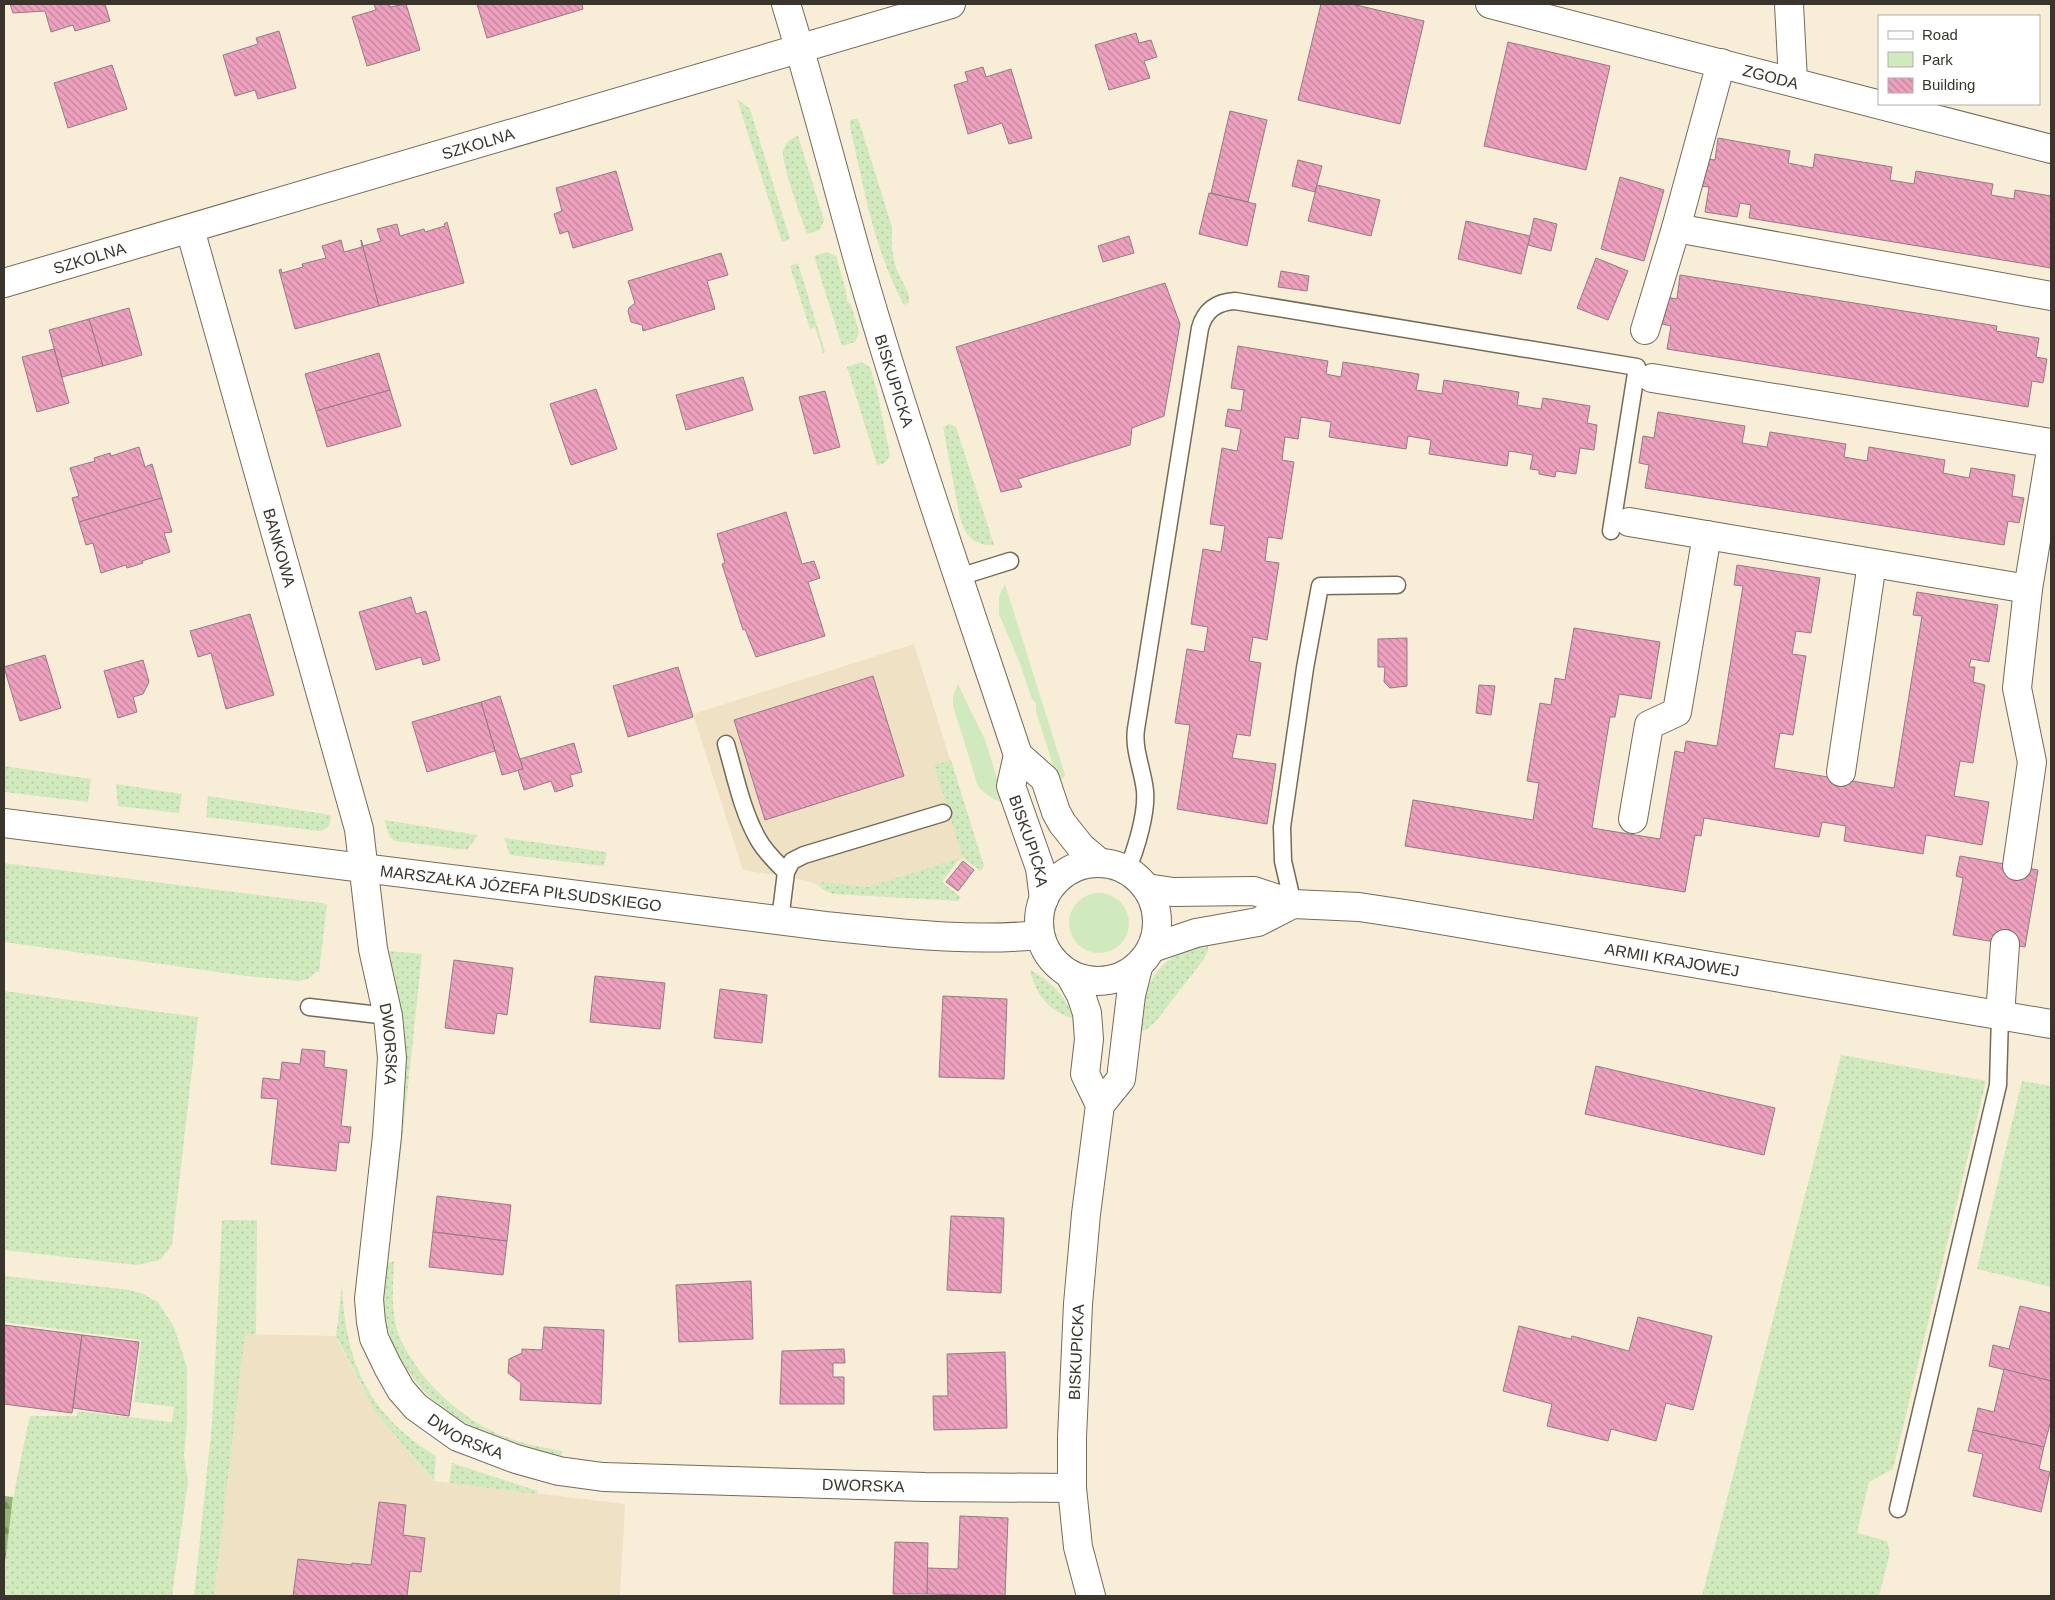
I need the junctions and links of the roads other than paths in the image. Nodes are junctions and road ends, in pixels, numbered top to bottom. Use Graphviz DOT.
graph roads {
  1 [pos="786,4"];
  2 [pos="951,4"];
  3 [pos="1490,4"];
  4 [pos="1789,4"];
  5 [pos="799,48"];
  6 [pos="1721,63"];
  7 [pos="1793,82"];
  8 [pos="1878,104"];
  9 [pos="1882,105"];
  10 [pos="2051,149"];
  11 [pos="1676,228"];
  12 [pos="190,229"];
  13 [pos="4,283"];
  14 [pos="2051,296"];
  15 [pos="1645,330"];
  16 [pos="1652,378"];
  17 [pos="2051,443"];
  18 [pos="2051,450"];
  19 [pos="1620,526"];
  20 [pos="1707,535"];
  21 [pos="1010,561"];
  22 [pos="1872,563"];
  23 [pos="959,576"];
  24 [pos="1397,585"];
  25 [pos="2028,589"];
  26 [pos="726,744"];
  27 [pos="1018,754"];
  28 [pos="1841,772"];
  29 [pos="943,813"];
  30 [pos="1634,819"];
  31 [pos="4,823"];
  32 [pos="1100,863"];
  33 [pos="2017,866"];
  34 [pos="364,867"];
  35 [pos="1127,870"];
  36 [pos="786,872"];
  37 [pos="1147,888"];
  38 [pos="1044,899"];
  39 [pos="1293,904"];
  40 [pos="780,920"];
  41 [pos="1040,935"];
  42 [pos="2005,944"];
  43 [pos="1145,957"];
  44 [pos="1070,975"];
  45 [pos="310,1007"];
  46 [pos="388,1016"];
  47 [pos="2000,1016"];
  48 [pos="2051,1024"];
  49 [pos="1100,1105"];
  50 [pos="1072,1488"];
  51 [pos="1898,1509"];
  52 [pos="1092,1596"];
  1 -- 5 [label="street, BISKUPICKA"];
  2 -- 5 [label="street, SZKOLNA"];
  3 -- 6 [label="street, ZGODA"];
  4 -- 7 [label="street"];
  5 -- 12 [label="street, SZKOLNA"];
  5 -- 23 [label="street, BISKUPICKA"];
  6 -- 7 [label="street, ZGODA"];
  6 -- 11 [label="street"];
  7 -- 8 [label="street, ZGODA"];
  9 -- 10 [label="street, ZGODA"];
  11 -- 14 [label="street"];
  11 -- 15 [label="street"];
  12 -- 13 [label="street, SZKOLNA"];
  12 -- 34 [label="street, BANKOWA"];
  16 -- 17 [label="street"];
  18 -- 25 [label="street"];
  19 -- 20 [label="street"];
  19 -- 35 [label="lane"];
  20 -- 22 [label="street"];
  20 -- 30 [label="street"];
  21 -- 23 [label="lane"];
  22 -- 25 [label="street"];
  22 -- 28 [label="street"];
  23 -- 27 [label="street, BISKUPICKA"];
  24 -- 39 [label="lane"];
  25 -- 33 [label="street"];
  26 -- 36 [label="lane"];
  27 -- 32 [label="street, BISKUPICKA"];
  27 -- 38 [label="street, BISKUPICKA"];
  29 -- 36 [label="lane"];
  31 -- 34 [label="street, MARSZAŁKA JÓZEFA PIŁSUDSKIEGO"];
  32 -- 35 [label="street"];
  32 -- 38 [label="street"];
  34 -- 40 [label="street, MARSZAŁKA JÓZEFA PIŁSUDSKIEGO"];
  34 -- 46 [label="street, DWORSKA"];
  35 -- 37 [label="street"];
  36 -- 40 [label="lane"];
  37 -- 39 [label="street, ARMII KRAJOWEJ"];
  37 -- 43 [label="street"];
  38 -- 41 [label="street"];
  39 -- 43 [label="street, ARMII KRAJOWEJ"];
  39 -- 47 [label="street, ARMII KRAJOWEJ"];
  40 -- 41 [label="street, MARSZAŁKA JÓZEFA PIŁSUDSKIEGO"];
  41 -- 44 [label="street"];
  42 -- 47 [label="street"];
  43 -- 44 [label="street"];
  43 -- 49 [label="street"];
  44 -- 49 [label="street"];
  45 -- 46 [label="lane"];
  46 -- 50 [label="street, DWORSKA"];
  47 -- 48 [label="street, ARMII KRAJOWEJ"];
  47 -- 51 [label="lane"];
  49 -- 50 [label="street, BISKUPICKA"];
  50 -- 52 [label="street, BISKUPICKA"];
}
